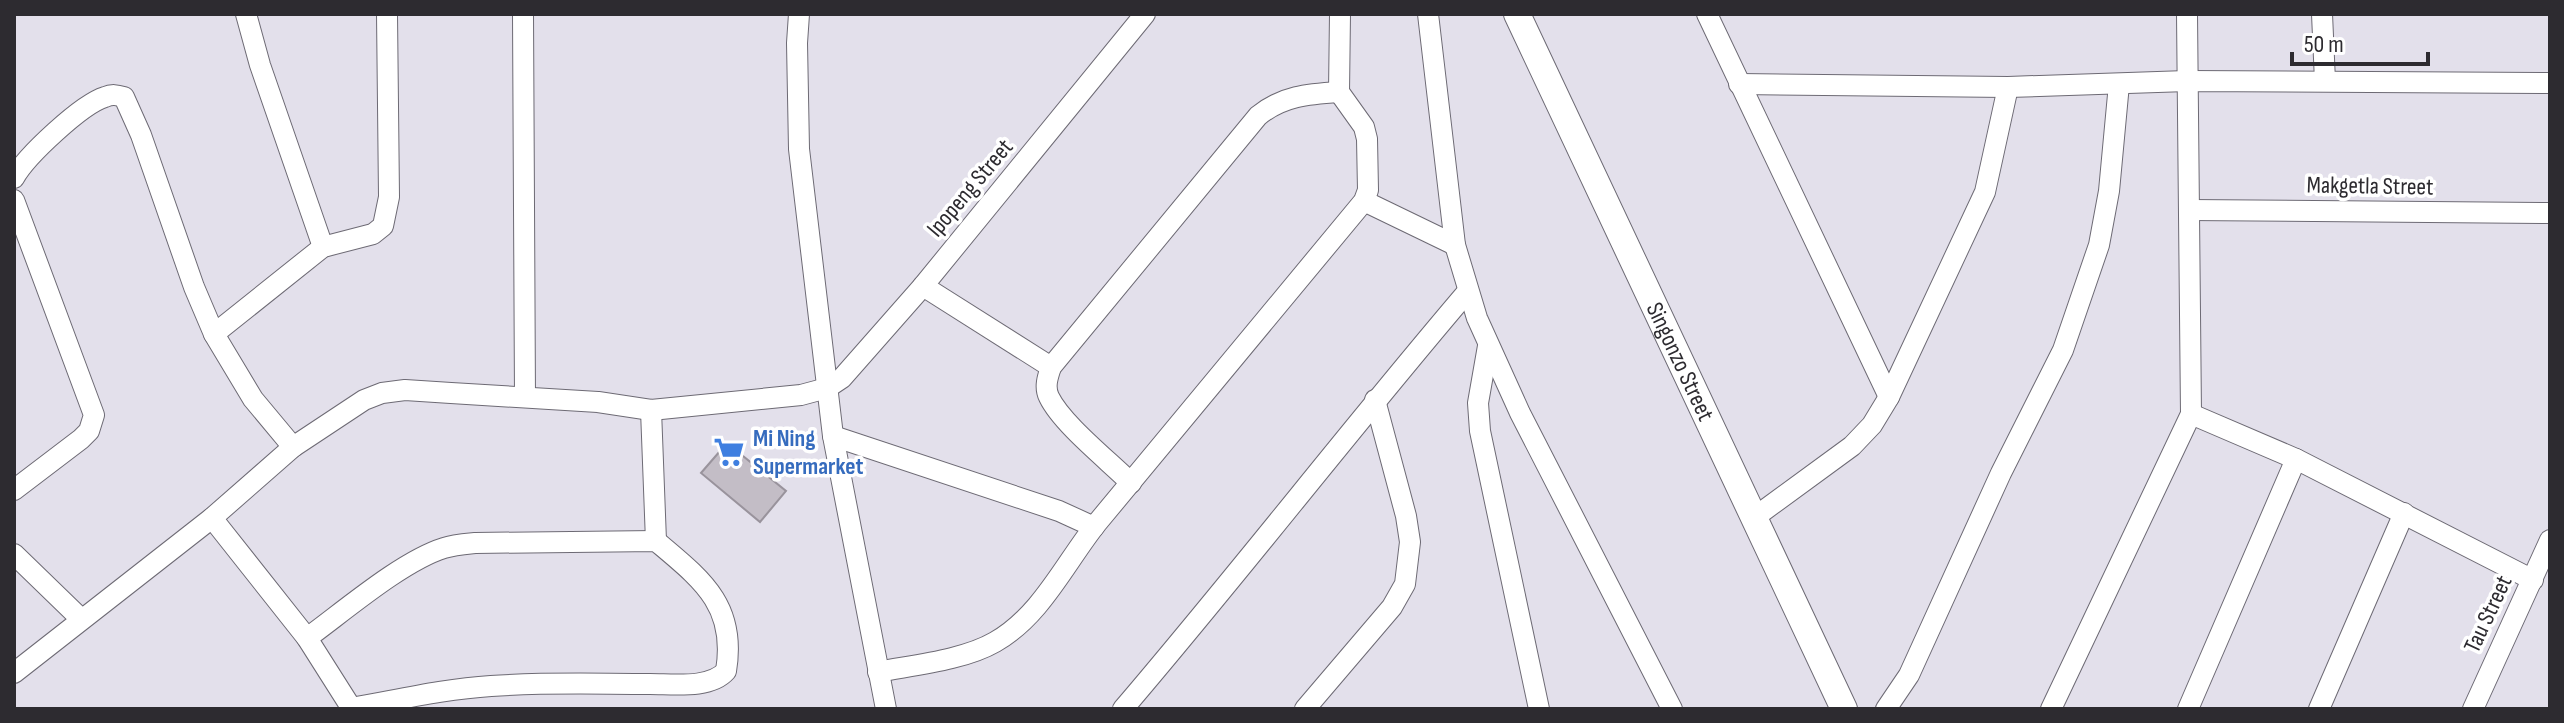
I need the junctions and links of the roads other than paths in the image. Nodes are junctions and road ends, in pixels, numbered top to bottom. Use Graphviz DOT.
graph roads {
  1 [pos="246,14"];
  2 [pos="387,14"];
  3 [pos="523,14"];
  4 [pos="799,14"];
  5 [pos="1145,14"];
  6 [pos="1340,14"];
  7 [pos="1428,14"];
  8 [pos="1517,14"];
  9 [pos="1707,14"];
  10 [pos="2187,14"];
  11 [pos="2322,14"];
  12 [pos="2187,81"];
  13 [pos="2325,81"];
  14 [pos="2550,83"];
  15 [pos="1739,84"];
  16 [pos="2119,84"];
  17 [pos="2008,87"];
  18 [pos="1339,92"];
  19 [pos="14,178"];
  20 [pos="14,200"];
  21 [pos="1364,201"];
  22 [pos="2189,210"];
  23 [pos="2550,213"];
  24 [pos="1455,245"];
  25 [pos="323,247"];
  26 [pos="923,286"];
  27 [pos="1468,291"];
  28 [pos="214,334"];
  29 [pos="1488,346"];
  30 [pos="1051,367"];
  31 [pos="827,388"];
  32 [pos="525,397"];
  33 [pos="1889,397"];
  34 [pos="1375,400"];
  35 [pos="651,410"];
  36 [pos="2191,414"];
  37 [pos="833,436"];
  38 [pos="293,447"];
  39 [pos="2296,459"];
  40 [pos="1131,483"];
  41 [pos="14,490"];
  42 [pos="2404,513"];
  43 [pos="1755,517"];
  44 [pos="212,518"];
  45 [pos="1094,527"];
  46 [pos="2550,540"];
  47 [pos="656,541"];
  48 [pos="14,554"];
  49 [pos="2533,580"];
  50 [pos="81,619"];
  51 [pos="307,638"];
  52 [pos="878,672"];
  53 [pos="14,673"];
  54 [pos="352,709"];
  55 [pos="886,709"];
  56 [pos="1123,709"];
  57 [pos="1305,709"];
  58 [pos="1539,709"];
  59 [pos="1672,709"];
  60 [pos="1844,709"];
  61 [pos="1886,709"];
  62 [pos="2051,709"];
  63 [pos="2188,709"];
  64 [pos="2319,709"];
  65 [pos="2473,709"];
  1 -- 25 [label="street"];
  2 -- 25 [label="street"];
  3 -- 32 [label="street"];
  4 -- 31 [label="street"];
  5 -- 26 [label="street, Ipopeng Street"];
  6 -- 18 [label="street"];
  7 -- 24 [label="street"];
  8 -- 43 [label="street, Singonzo Street"];
  9 -- 15 [label="street"];
  10 -- 12 [label="street"];
  11 -- 13 [label="street"];
  12 -- 13 [label="street"];
  12 -- 16 [label="street"];
  12 -- 22 [label="street"];
  13 -- 14 [label="street"];
  15 -- 17 [label="street"];
  15 -- 33 [label="street"];
  16 -- 17 [label="street"];
  16 -- 61 [label="street"];
  17 -- 33 [label="street"];
  18 -- 21 [label="street"];
  18 -- 30 [label="street"];
  19 -- 28 [label="street"];
  20 -- 41 [label="street"];
  21 -- 24 [label="street"];
  21 -- 40 [label="street"];
  22 -- 23 [label="street, Makgetla Street"];
  22 -- 36 [label="street"];
  24 -- 27 [label="street"];
  25 -- 28 [label="street"];
  26 -- 30 [label="street"];
  26 -- 31 [label="street, Ipopeng Street"];
  27 -- 29 [label="street"];
  27 -- 34 [label="street"];
  28 -- 38 [label="street"];
  29 -- 58 [label="street"];
  29 -- 59 [label="street"];
  30 -- 40 [label="street"];
  31 -- 35 [label="street"];
  31 -- 37 [label="street"];
  32 -- 35 [label="street"];
  32 -- 38 [label="street"];
  33 -- 43 [label="street"];
  34 -- 56 [label="street"];
  34 -- 57 [label="street"];
  35 -- 47 [label="street"];
  36 -- 39 [label="street"];
  36 -- 62 [label="street"];
  37 -- 45 [label="street"];
  37 -- 52 [label="street"];
  38 -- 44 [label="street"];
  39 -- 42 [label="street"];
  39 -- 63 [label="street"];
  40 -- 45 [label="street"];
  42 -- 49 [label="street"];
  42 -- 64 [label="street"];
  43 -- 60 [label="street, Singonzo Street"];
  44 -- 50 [label="street"];
  44 -- 51 [label="street"];
  45 -- 52 [label="street"];
  46 -- 49 [label="street, Tau Street"];
  47 -- 51 [label="street"];
  47 -- 54 [label="street"];
  48 -- 50 [label="street"];
  49 -- 65 [label="street, Tau Street"];
  50 -- 53 [label="street"];
  51 -- 54 [label="street"];
  52 -- 55 [label="street"];
}
